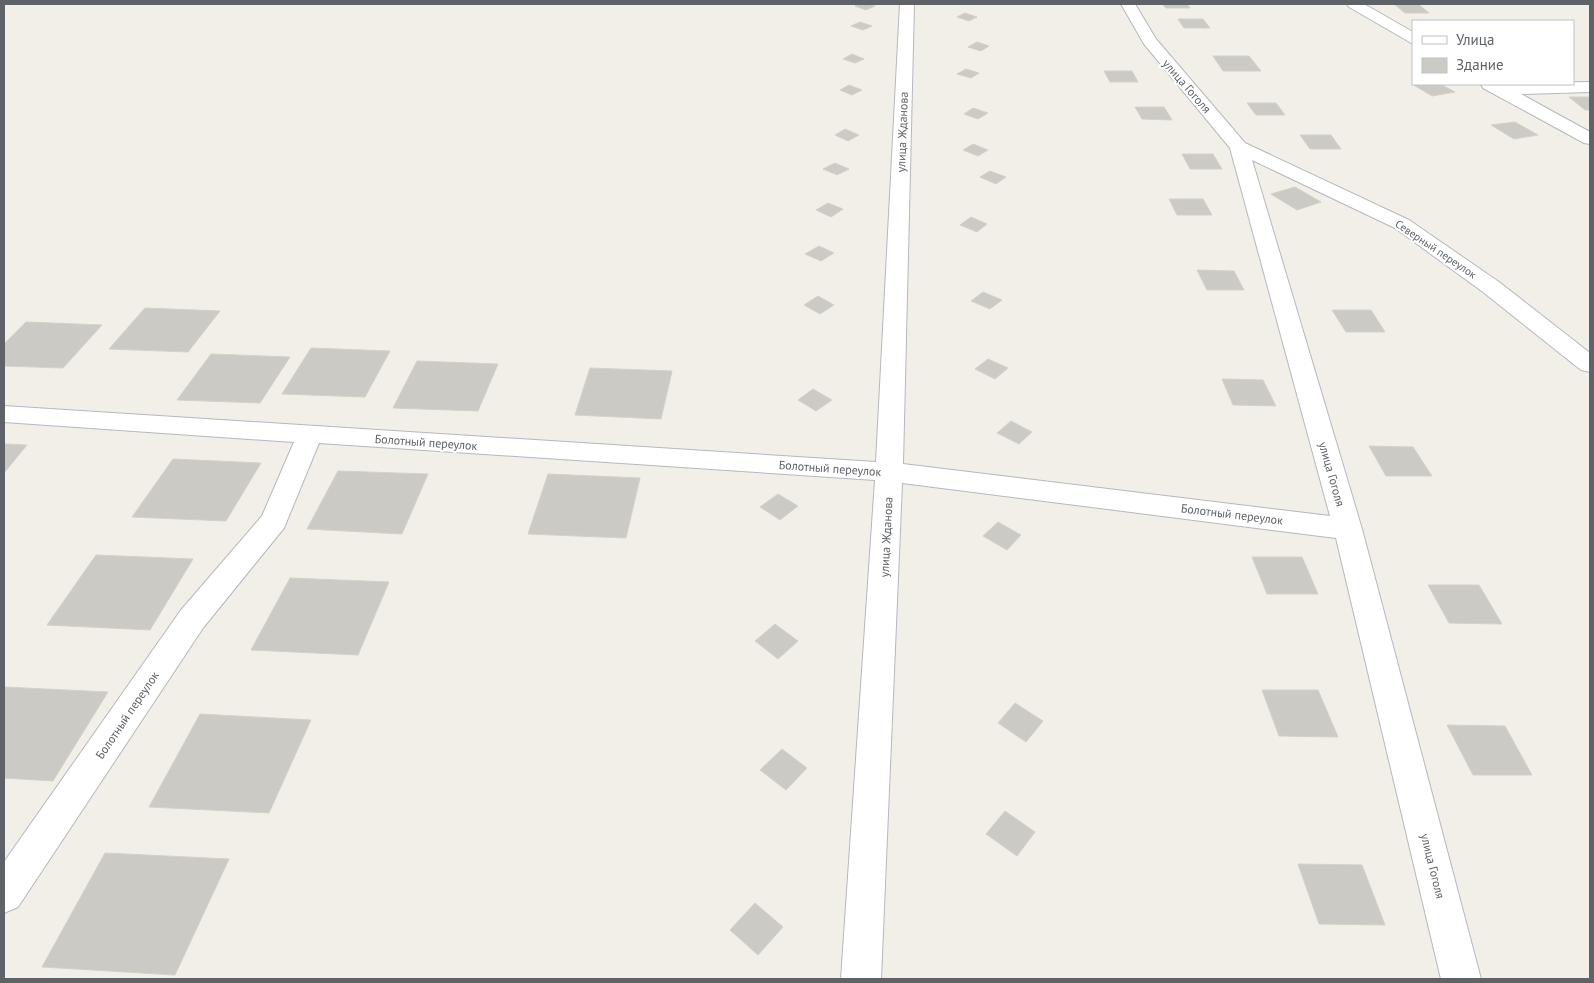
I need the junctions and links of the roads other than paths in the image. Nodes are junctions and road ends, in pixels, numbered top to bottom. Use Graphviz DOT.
graph roads {
  1 [pos="907,4"];
  2 [pos="1128,4"];
  3 [pos="1354,4"];
  4 [pos="1412,37"];
  5 [pos="1494,87"];
  6 [pos="1590,87"];
  7 [pos="1590,139"];
  8 [pos="1239,147"];
  9 [pos="1590,365"];
  10 [pos="4,414"];
  11 [pos="310,434"];
  12 [pos="889,472"];
  13 [pos="1348,529"];
  14 [pos="4,894"];
  15 [pos="862,979"];
  16 [pos="1461,979"];
  1 -- 12 [label="street, улица Жданова"];
  2 -- 8 [label="street, улица Гоголя"];
  3 -- 4 [label="street"];
  5 -- 6 [label="street"];
  5 -- 7 [label="street"];
  8 -- 9 [label="street, Северный переулок"];
  8 -- 13 [label="street, улица Гоголя"];
  10 -- 11 [label="street, Болотный переулок"];
  11 -- 12 [label="street, Болотный переулок"];
  11 -- 14 [label="street, Болотный переулок"];
  12 -- 13 [label="street, Болотный переулок"];
  12 -- 15 [label="street, улица Жданова"];
  13 -- 16 [label="street, улица Гоголя"];
}
